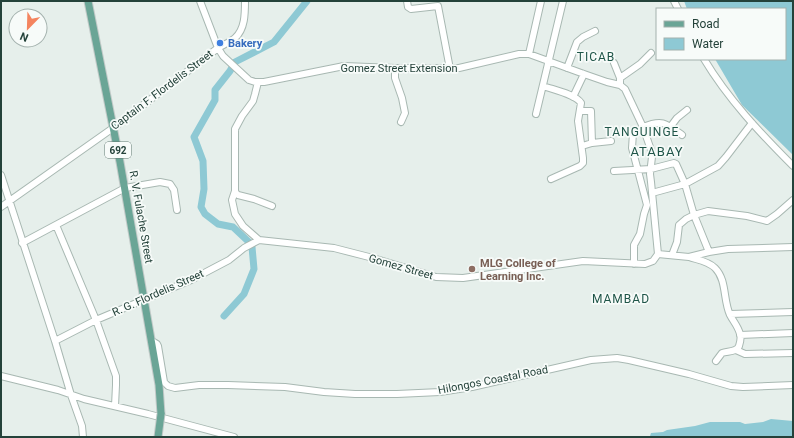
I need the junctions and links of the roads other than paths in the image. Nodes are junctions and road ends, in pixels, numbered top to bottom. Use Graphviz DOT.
graph roads {
  1 [pos="88,1"];
  2 [pos="200,1"];
  3 [pos="245,1"];
  4 [pos="401,1"];
  5 [pos="541,1"];
  6 [pos="563,1"];
  7 [pos="407,4"];
  8 [pos="596,31"];
  9 [pos="218,48"];
  10 [pos="651,53"];
  11 [pos="529,54"];
  12 [pos="548,60"];
  13 [pos="705,60"];
  14 [pos="614,63"];
  15 [pos="395,68"];
  16 [pos="568,68"];
  17 [pos="450,69"];
  18 [pos="584,74"];
  19 [pos="620,81"];
  20 [pos="258,82"];
  21 [pos="543,86"];
  22 [pos="573,96"];
  23 [pos="687,110"];
  24 [pos="580,111"];
  25 [pos="536,114"];
  26 [pos="401,122"];
  27 [pos="752,123"];
  28 [pos="671,126"];
  29 [pos="113,128"];
  30 [pos="643,128"];
  31 [pos="682,135"];
  32 [pos="611,141"];
  33 [pos="592,143"];
  34 [pos="582,146"];
  35 [pos="793,166"];
  36 [pos="651,169"];
  37 [pos="639,170"];
  38 [pos="614,171"];
  39 [pos="1,175"];
  40 [pos="551,179"];
  41 [pos="685,184"];
  42 [pos="125,188"];
  43 [pos="235,191"];
  44 [pos="652,193"];
  45 [pos="793,200"];
  46 [pos="9,201"];
  47 [pos="272,206"];
  48 [pos="1,207"];
  49 [pos="177,210"];
  50 [pos="694,215"];
  51 [pos="56,225"];
  52 [pos="259,240"];
  53 [pos="22,243"];
  54 [pos="793,247"];
  55 [pos="709,252"];
  56 [pos="658,254"];
  57 [pos="672,255"];
  58 [pos="689,257"];
  59 [pos="634,264"];
  60 [pos="144,300"];
  61 [pos="793,312"];
  62 [pos="730,314"];
  63 [pos="96,320"];
  64 [pos="793,333"];
  65 [pos="740,335"];
  66 [pos="55,341"];
  67 [pos="152,342"];
  68 [pos="736,350"];
  69 [pos="793,353"];
  70 [pos="716,361"];
  71 [pos="1,376"];
  72 [pos="793,385"];
  73 [pos="71,395"];
  74 [pos="114,406"];
  75 [pos="83,437"];
  76 [pos="158,437"];
  77 [pos="234,437"];
  1 -- 29 [label="main road, R. V. Fulache Street / 692"];
  2 -- 9 [label="street"];
  3 -- 9 [label="street, Captain F. Flordelis Street"];
  4 -- 7 [label="street"];
  5 -- 11 [label="street"];
  6 -- 12 [label="street"];
  7 -- 17 [label="street"];
  8 -- 16 [label="street"];
  9 -- 20 [label="street"];
  9 -- 29 [label="street, Captain F. Flordelis Street"];
  10 -- 19 [label="street"];
  11 -- 12 [label="street, Gomez Street Extension"];
  11 -- 17 [label="street, Gomez Street Extension"];
  12 -- 16 [label="street, Gomez Street Extension"];
  12 -- 21 [label="street"];
  13 -- 27 [label="street"];
  14 -- 19 [label="street"];
  15 -- 17 [label="street, Gomez Street Extension"];
  15 -- 20 [label="street, Gomez Street Extension"];
  15 -- 26 [label="street"];
  16 -- 18 [label="street, Gomez Street Extension"];
  18 -- 19 [label="street, Gomez Street Extension"];
  18 -- 22 [label="street"];
  19 -- 30 [label="street"];
  20 -- 43 [label="street"];
  21 -- 22 [label="street"];
  21 -- 25 [label="street"];
  22 -- 24 [label="street"];
  23 -- 28 [label="street"];
  24 -- 33 [label="street"];
  24 -- 34 [label="street"];
  27 -- 35 [label="street"];
  27 -- 41 [label="street"];
  28 -- 30 [label="street"];
  28 -- 31 [label="street"];
  29 -- 42 [label="main road, R. V. Fulache Street / 692"];
  29 -- 46 [label="street, Captain F. Flordelis Street"];
  30 -- 36 [label="street"];
  30 -- 37 [label="street"];
  32 -- 33 [label="street"];
  33 -- 34 [label="street"];
  34 -- 40 [label="street"];
  36 -- 37 [label="street"];
  36 -- 41 [label="street"];
  36 -- 44 [label="street"];
  37 -- 38 [label="street"];
  37 -- 59 [label="street"];
  39 -- 46 [label="street"];
  41 -- 44 [label="street"];
  41 -- 50 [label="street"];
  42 -- 49 [label="street"];
  42 -- 51 [label="street"];
  42 -- 60 [label="main road, R. V. Fulache Street / 692"];
  43 -- 47 [label="street"];
  43 -- 52 [label="street"];
  44 -- 56 [label="street"];
  45 -- 50 [label="street"];
  46 -- 48 [label="street, Captain F. Flordelis Street"];
  46 -- 53 [label="street"];
  50 -- 55 [label="street"];
  50 -- 57 [label="street"];
  51 -- 53 [label="street"];
  51 -- 63 [label="street"];
  52 -- 59 [label="street, Gomez Street"];
  52 -- 60 [label="street, R. G. Flordelis Street"];
  53 -- 66 [label="street"];
  54 -- 55 [label="street"];
  55 -- 58 [label="street"];
  56 -- 57 [label="street"];
  56 -- 59 [label="street, Gomez Street"];
  57 -- 58 [label="street"];
  58 -- 62 [label="street"];
  60 -- 63 [label="street, R. G. Flordelis Street"];
  60 -- 67 [label="main road, R. V. Fulache Street / 692"];
  61 -- 62 [label="street"];
  62 -- 65 [label="street"];
  63 -- 66 [label="street, R. G. Flordelis Street"];
  63 -- 74 [label="street"];
  64 -- 65 [label="street"];
  65 -- 68 [label="street"];
  66 -- 73 [label="street"];
  67 -- 72 [label="street, Hilongos Coastal Road"];
  67 -- 76 [label="main road, 692, bridge"];
  68 -- 69 [label="street"];
  68 -- 70 [label="street"];
  71 -- 73 [label="street"];
  73 -- 74 [label="street"];
  73 -- 75 [label="street"];
  74 -- 77 [label="street"];
}
